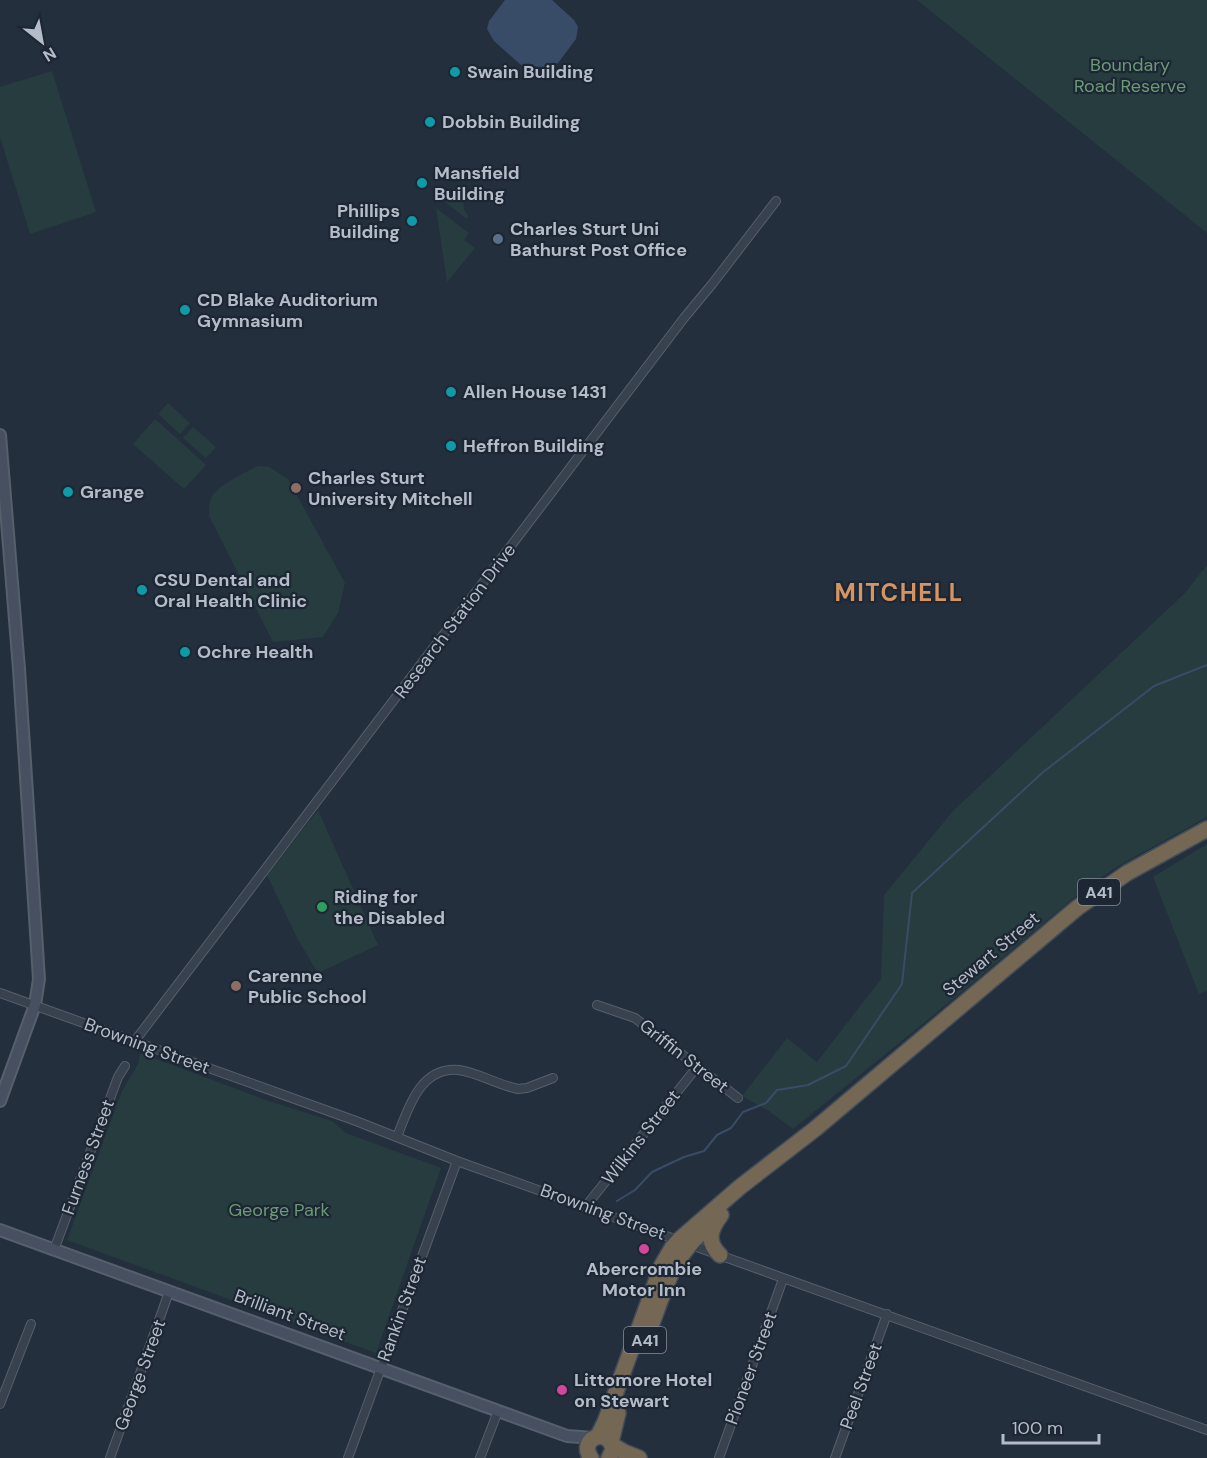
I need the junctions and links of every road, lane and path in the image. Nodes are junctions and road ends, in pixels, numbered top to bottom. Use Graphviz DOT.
graph roads {
  1 [pos="776,201"];
  2 [pos="0,435"];
  3 [pos="3,507"];
  4 [pos="1207,829"];
  5 [pos="0,993"];
  6 [pos="35,1005"];
  7 [pos="597,1005"];
  8 [pos="134,1042"];
  9 [pos="124,1066"];
  10 [pos="697,1067"];
  11 [pos="553,1078"];
  12 [pos="738,1098"];
  13 [pos="0,1101"];
  14 [pos="815,1129"];
  15 [pos="398,1137"];
  16 [pos="458,1161"];
  17 [pos="586,1206"];
  18 [pos="721,1215"];
  19 [pos="0,1230"];
  20 [pos="685,1242"];
  21 [pos="54,1250"];
  22 [pos="720,1255"];
  23 [pos="783,1278"];
  24 [pos="169,1292"];
  25 [pos="887,1314"];
  26 [pos="31,1323"];
  27 [pos="381,1368"];
  28 [pos="0,1404"];
  29 [pos="498,1411"];
  30 [pos="1207,1430"];
  31 [pos="598,1449"];
  32 [pos="110,1458"];
  33 [pos="348,1458"];
  34 [pos="480,1458"];
  35 [pos="639,1458"];
  36 [pos="720,1458"];
  37 [pos="835,1458"];
  1 -- 8 [label="street, Research Station Drive"];
  2 -- 3 [label="street"];
  3 -- 6 [label="street"];
  4 -- 14 [label="highway, Stewart Street / A41"];
  5 -- 6 [label="street, Browning Street"];
  6 -- 8 [label="street, Browning Street"];
  6 -- 13 [label="street"];
  7 -- 10 [label="street, Griffin Street"];
  8 -- 15 [label="street, Browning Street"];
  9 -- 21 [label="street, Furness Street"];
  10 -- 12 [label="street, Griffin Street"];
  10 -- 17 [label="street, Wilkins Street"];
  11 -- 15 [label="street"];
  14 -- 18 [label="highway, Stewart Street / A41"];
  14 -- 20 [label="highway, Stewart Street / A41"];
  15 -- 16 [label="street, Browning Street"];
  16 -- 17 [label="street, Browning Street"];
  16 -- 27 [label="street, Rankin Street"];
  17 -- 20 [label="street, Browning Street"];
  18 -- 20 [label="highway, Stewart Street / A41"];
  18 -- 22 [label="highway"];
  19 -- 21 [label="street, Brilliant Street"];
  20 -- 22 [label="street, Browning Street"];
  20 -- 31 [label="highway, Stewart Street / A41"];
  21 -- 24 [label="street, Brilliant Street"];
  22 -- 23 [label="street, Browning Street"];
  23 -- 25 [label="street, Browning Street"];
  23 -- 36 [label="street, Pioneer Street"];
  24 -- 27 [label="street, Brilliant Street"];
  24 -- 32 [label="street, George Street"];
  25 -- 30 [label="street, Browning Street"];
  25 -- 37 [label="street, Peel Street"];
  26 -- 28 [label="street"];
  27 -- 29 [label="street, Brilliant Street"];
  27 -- 33 [label="street, Rankin Street"];
  29 -- 31 [label="street, Brilliant Street"];
  29 -- 34 [label="street"];
  31 -- 35 [label="highway, Brilliant Street"];
}
